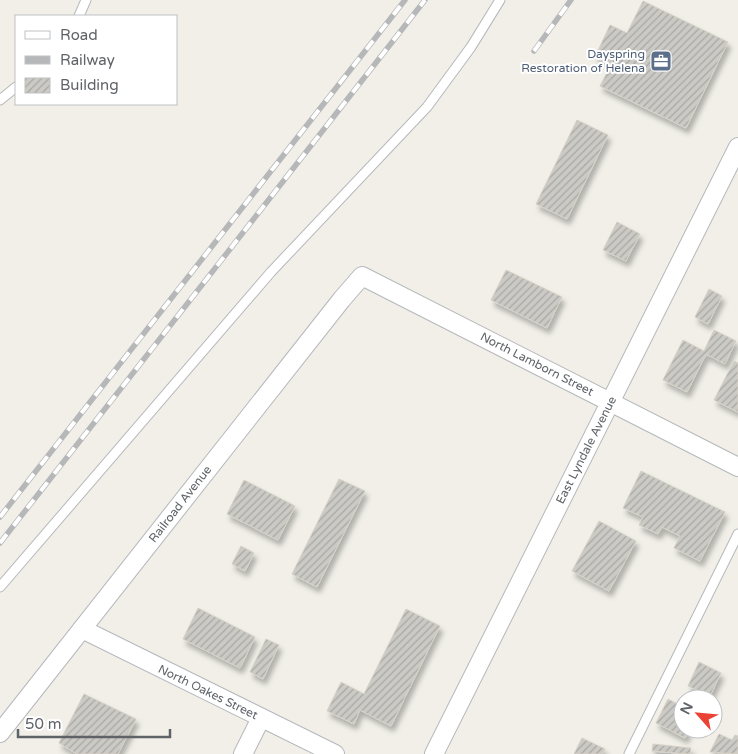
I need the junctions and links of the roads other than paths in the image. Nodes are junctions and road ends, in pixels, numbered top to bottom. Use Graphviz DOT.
graph roads {
  1 [pos="86,0"];
  2 [pos="500,0"];
  3 [pos="79,15"];
  4 [pos="15,88"];
  5 [pos="0,100"];
  6 [pos="738,147"];
  7 [pos="362,276"];
  8 [pos="610,402"];
  9 [pos="738,467"];
  10 [pos="738,534"];
  11 [pos="0,587"];
  12 [pos="82,629"];
  13 [pos="261,718"];
  14 [pos="0,733"];
  15 [pos="243,754"];
  16 [pos="335,754"];
  17 [pos="434,754"];
  18 [pos="629,754"];
  1 -- 3 [label="lane"];
  2 -- 11 [label="lane"];
  4 -- 5 [label="lane"];
  6 -- 8 [label="street, East Lyndale Avenue"];
  7 -- 8 [label="street, North Lamborn Street"];
  7 -- 12 [label="street, Railroad Avenue"];
  8 -- 9 [label="street, North Lamborn Street"];
  8 -- 17 [label="street, East Lyndale Avenue"];
  10 -- 18 [label="lane"];
  12 -- 13 [label="street, North Oakes Street"];
  12 -- 14 [label="street, Railroad Avenue"];
  13 -- 15 [label="street"];
  13 -- 16 [label="street, North Oakes Street"];
}
